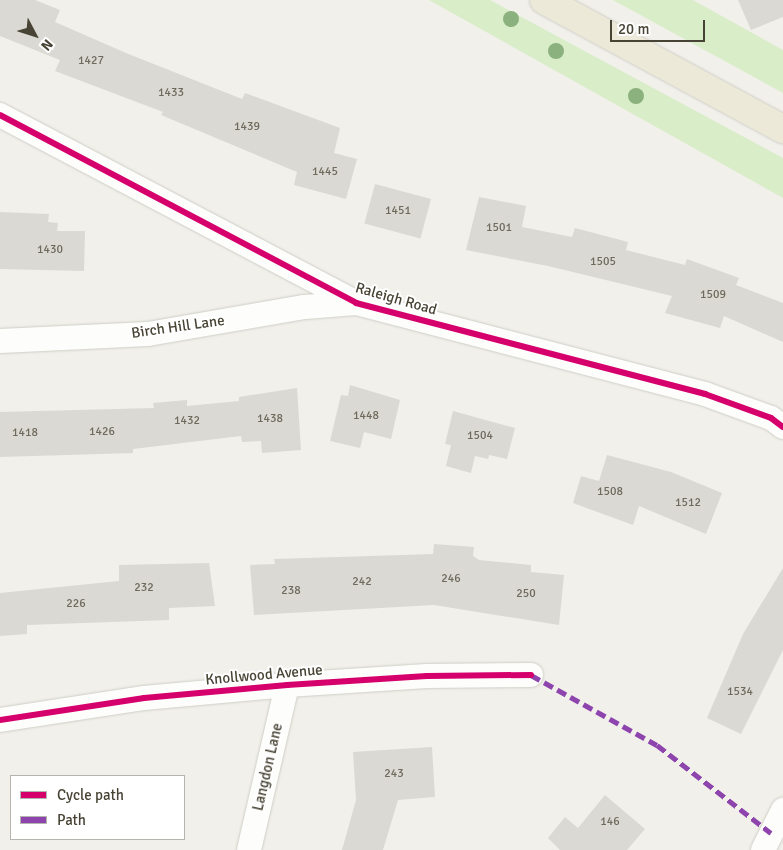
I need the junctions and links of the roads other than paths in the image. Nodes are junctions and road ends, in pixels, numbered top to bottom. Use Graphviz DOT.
graph roads {
  1 [pos="544,0"];
  2 [pos="0,115"];
  3 [pos="783,129"];
  4 [pos="356,302"];
  5 [pos="0,341"];
  6 [pos="783,427"];
  7 [pos="531,675"];
  8 [pos="287,685"];
  9 [pos="0,720"];
  10 [pos="783,810"];
  11 [pos="767,842"];
  12 [pos="249,850"];
  1 -- 3 [label="highway"];
  2 -- 4 [label="street, Raleigh Road"];
  4 -- 5 [label="street, Birch Hill Lane"];
  4 -- 6 [label="street, Raleigh Road"];
  7 -- 8 [label="street, Knollwood Avenue"];
  8 -- 9 [label="street, Knollwood Avenue"];
  8 -- 12 [label="street, Langdon Lane"];
  10 -- 11 [label="street"];
}
